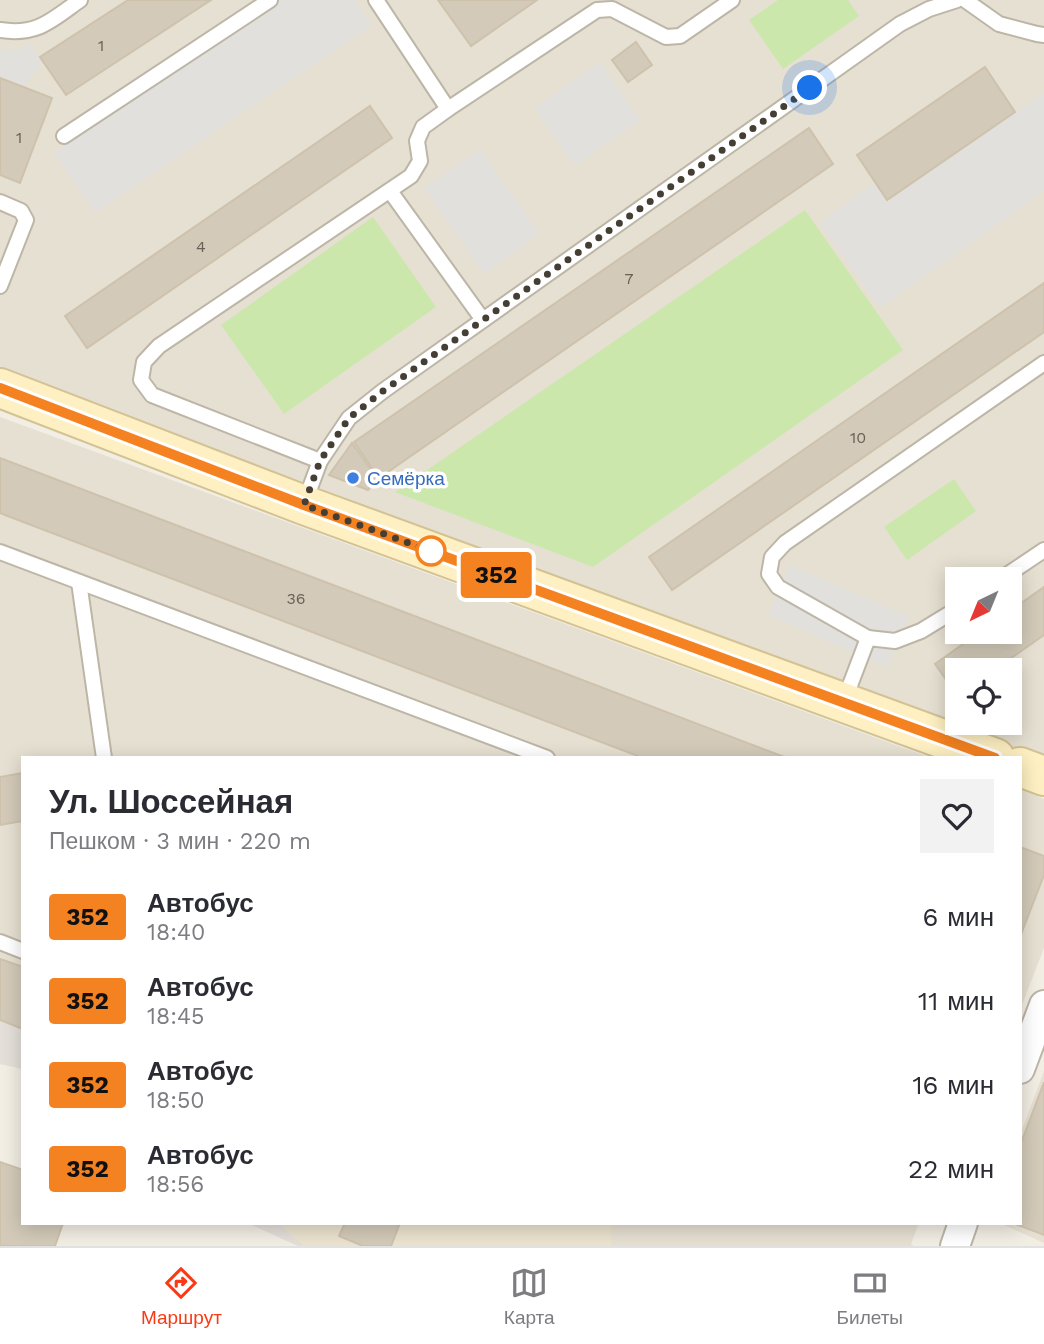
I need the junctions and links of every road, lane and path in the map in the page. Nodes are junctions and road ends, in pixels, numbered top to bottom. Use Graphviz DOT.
graph roads {
  1 [pos="80,0"];
  2 [pos="270,0"];
  3 [pos="376,0"];
  4 [pos="733,0"];
  5 [pos="957,0"];
  6 [pos="965,0"];
  7 [pos="0,30"];
  8 [pos="1044,35"];
  9 [pos="448,109"];
  10 [pos="64,136"];
  11 [pos="390,191"];
  12 [pos="0,202"];
  13 [pos="0,286"];
  14 [pos="483,320"];
  15 [pos="1044,363"];
  16 [pos="0,388"];
  17 [pos="320,461"];
  18 [pos="304,505"];
  19 [pos="1044,550"];
  20 [pos="0,552"];
  21 [pos="1019,567"];
  22 [pos="79,582"];
  23 [pos="945,616"];
  24 [pos="868,638"];
  25 [pos="844,702"];
  26 [pos="104,756"];
  27 [pos="542,756"];
  28 [pos="990,756"];
  29 [pos="1022,768"];
  30 [pos="1044,776"];
  31 [pos="0,942"];
  32 [pos="21,950"];
  33 [pos="1044,1005"];
  34 [pos="1022,1064"];
  1 -- 7 [label="lane"];
  2 -- 10 [label="lane"];
  3 -- 9 [label="lane"];
  4 -- 9 [label="lane"];
  5 -- 14 [label="lane"];
  6 -- 8 [label="lane"];
  9 -- 11 [label="lane"];
  11 -- 14 [label="lane"];
  11 -- 17 [label="lane"];
  12 -- 13 [label="lane"];
  14 -- 17 [label="lane"];
  15 -- 24 [label="lane"];
  16 -- 18 [label="street"];
  17 -- 18 [label="lane"];
  18 -- 25 [label="street"];
  19 -- 21 [label="lane"];
  20 -- 22 [label="lane"];
  22 -- 26 [label="lane"];
  22 -- 27 [label="lane"];
  23 -- 24 [label="lane"];
  24 -- 25 [label="lane"];
  25 -- 28 [label="street"];
  29 -- 30 [label="street"];
  31 -- 32 [label="lane"];
  33 -- 34 [label="street"];
}
